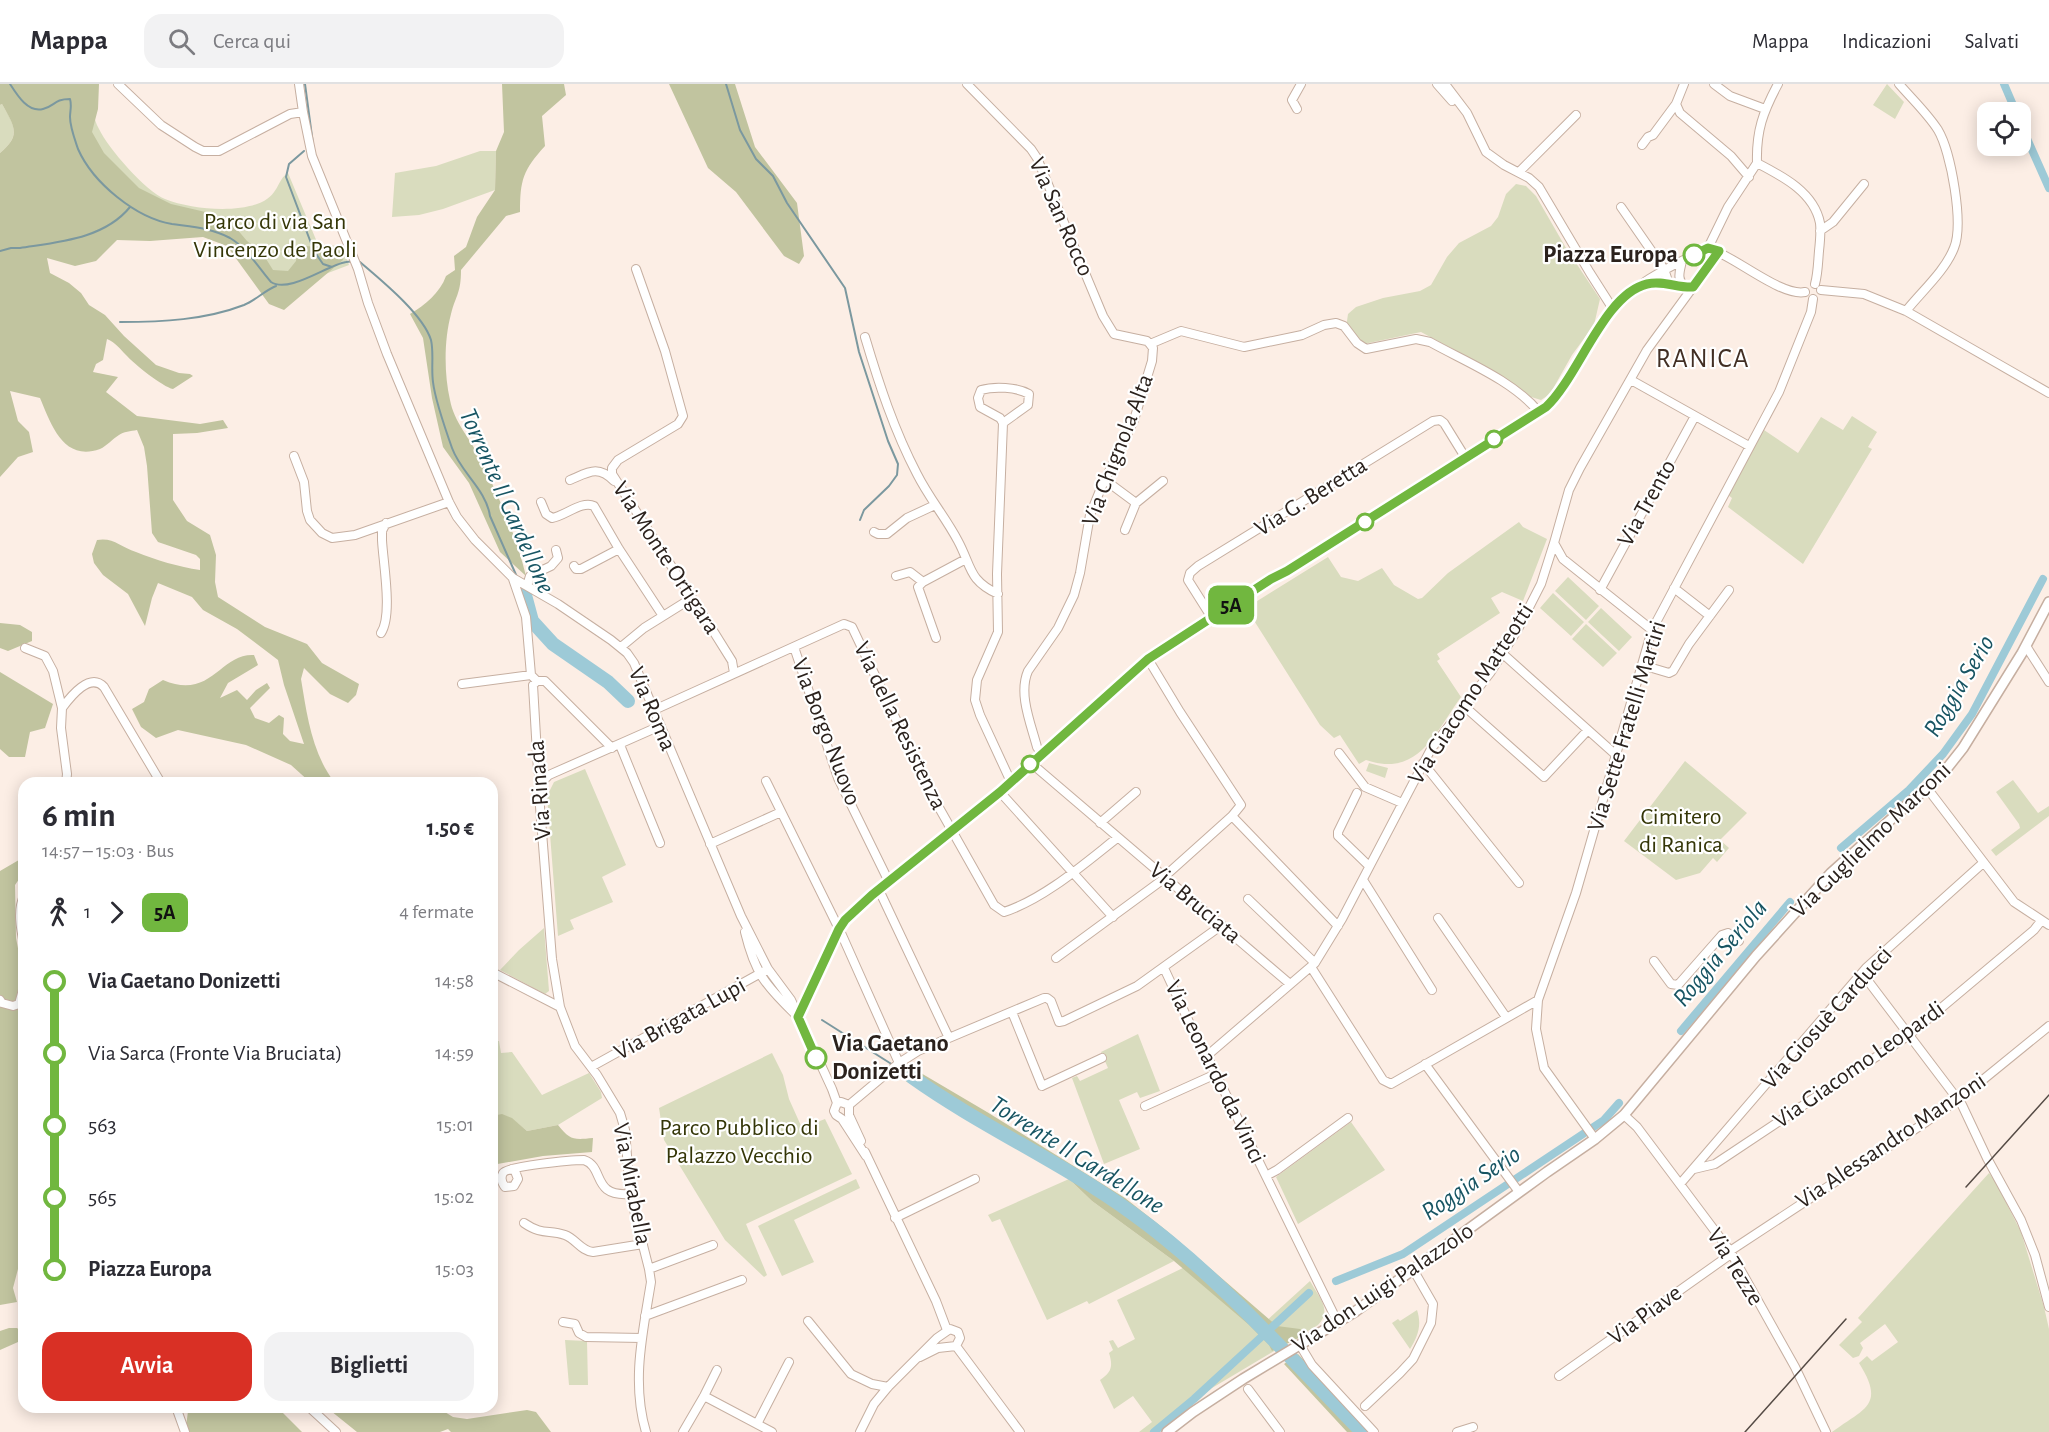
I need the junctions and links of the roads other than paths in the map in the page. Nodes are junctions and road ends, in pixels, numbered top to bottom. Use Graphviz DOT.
graph roads {
  1 [pos="118,84"];
  2 [pos="299,84"];
  3 [pos="967,84"];
  4 [pos="1301,84"];
  5 [pos="1437,84"];
  6 [pos="1445,84"];
  7 [pos="1684,84"];
  8 [pos="1714,84"];
  9 [pos="1778,84"];
  10 [pos="1899,84"];
  11 [pos="1676,104"];
  12 [pos="1297,109"];
  13 [pos="1765,109"];
  14 [pos="303,112"];
  15 [pos="1467,113"];
  16 [pos="1576,115"];
  17 [pos="1642,145"];
  18 [pos="1757,163"];
  19 [pos="1519,172"];
  20 [pos="1749,177"];
  21 [pos="1864,184"];
  22 [pos="1621,207"];
  23 [pos="1820,231"];
  24 [pos="1708,248"];
  25 [pos="1719,251"];
  26 [pos="1682,261"];
  27 [pos="636,268"];
  28 [pos="1664,269"];
  29 [pos="1669,284"];
  30 [pos="1637,287"];
  31 [pos="1689,287"];
  32 [pos="1818,287"];
  33 [pos="1805,292"];
  34 [pos="1813,299"];
  35 [pos="1613,309"];
  36 [pos="1906,310"];
  37 [pos="865,337"];
  38 [pos="1150,344"];
  39 [pos="1630,380"];
  40 [pos="2049,393"];
  41 [pos="1539,412"];
  42 [pos="1695,416"];
  43 [pos="1003,423"];
  44 [pos="1749,446"];
  45 [pos="294,456"];
  46 [pos="1465,457"];
  47 [pos="570,480"];
  48 [pos="1105,480"];
  49 [pos="1163,481"];
  50 [pos="616,482"];
  51 [pos="448,502"];
  52 [pos="541,502"];
  53 [pos="1136,503"];
  54 [pos="935,505"];
  55 [pos="386,523"];
  56 [pos="1125,530"];
  57 [pos="874,532"];
  58 [pos="1554,543"];
  59 [pos="619,549"];
  60 [pos="556,550"];
  61 [pos="1563,558"];
  62 [pos="966,559"];
  63 [pos="574,566"];
  64 [pos="896,576"];
  65 [pos="514,579"];
  66 [pos="923,582"];
  67 [pos="1541,584"];
  68 [pos="526,586"];
  69 [pos="1674,588"];
  70 [pos="1600,590"];
  71 [pos="1730,590"];
  72 [pos="998,594"];
  73 [pos="692,598"];
  74 [pos="2049,602"];
  75 [pos="663,616"];
  76 [pos="1710,616"];
  77 [pos="1212,618"];
  78 [pos="1652,630"];
  79 [pos="381,633"];
  80 [pos="936,638"];
  81 [pos="2026,646"];
  82 [pos="621,647"];
  83 [pos="794,647"];
  84 [pos="25,648"];
  85 [pos="1503,654"];
  86 [pos="1148,659"];
  87 [pos="1642,665"];
  88 [pos="734,673"];
  89 [pos="534,678"];
  90 [pos="2049,682"];
  91 [pos="462,684"];
  92 [pos="1464,706"];
  93 [pos="62,708"];
  94 [pos="654,710"];
  95 [pos="660,726"];
  96 [pos="1588,730"];
  97 [pos="616,747"];
  98 [pos="1041,753"];
  99 [pos="1340,753"];
  100 [pos="1616,755"];
  101 [pos="1031,763"];
  102 [pos="1423,763"];
  103 [pos="67,777"];
  104 [pos="157,777"];
  105 [pos="766,781"];
  106 [pos="543,782"];
  107 [pos="1011,782"];
  108 [pos="1927,788"];
  109 [pos="1000,792"];
  110 [pos="1136,792"];
  111 [pos="1357,793"];
  112 [pos="1402,803"];
  113 [pos="781,812"];
  114 [pos="1232,816"];
  115 [pos="1100,823"];
  116 [pos="952,832"];
  117 [pos="1117,838"];
  118 [pos="660,843"];
  119 [pos="710,844"];
  120 [pos="1983,862"];
  121 [pos="1369,866"];
  122 [pos="1072,872"];
  123 [pos="1165,877"];
  124 [pos="1363,880"];
  125 [pos="889,882"];
  126 [pos="1519,883"];
  127 [pos="879,890"];
  128 [pos="1248,898"];
  129 [pos="741,916"];
  130 [pos="1113,917"];
  131 [pos="1438,918"];
  132 [pos="2041,921"];
  133 [pos="1222,925"];
  134 [pos="2049,925"];
  135 [pos="1338,926"];
  136 [pos="839,929"];
  137 [pos="1739,941"];
  138 [pos="1056,958"];
  139 [pos="1654,962"];
  140 [pos="1313,965"];
  141 [pos="1164,968"];
  142 [pos="768,969"];
  143 [pos="1862,973"];
  144 [pos="498,975"];
  145 [pos="759,975"];
  146 [pos="1290,984"];
  147 [pos="1432,990"];
  148 [pos="0,1000"];
  149 [pos="1538,1000"];
  150 [pos="18,1004"];
  151 [pos="560,1007"];
  152 [pos="1012,1012"];
  153 [pos="798,1017"];
  154 [pos="1506,1017"];
  155 [pos="2049,1026"];
  156 [pos="1909,1035"];
  157 [pos="949,1038"];
  158 [pos="1209,1054"];
  159 [pos="1102,1058"];
  160 [pos="899,1063"];
  161 [pos="1425,1064"];
  162 [pos="591,1067"];
  163 [pos="1216,1074"];
  164 [pos="1958,1100"];
  165 [pos="837,1103"];
  166 [pos="849,1106"];
  167 [pos="1145,1106"];
  168 [pos="1624,1116"];
  169 [pos="846,1117"];
  170 [pos="1348,1118"];
  171 [pos="1590,1132"];
  172 [pos="1694,1168"];
  173 [pos="512,1169"];
  174 [pos="1266,1176"];
  175 [pos="975,1179"];
  176 [pos="1680,1184"];
  177 [pos="1519,1192"];
  178 [pos="630,1194"];
  179 [pos="895,1218"];
  180 [pos="525,1223"];
  181 [pos="643,1244"];
  182 [pos="713,1245"];
  183 [pos="1730,1253"];
  184 [pos="649,1269"];
  185 [pos="1414,1271"];
  186 [pos="742,1280"];
  187 [pos="2049,1307"];
  188 [pos="645,1316"];
  189 [pos="808,1321"];
  190 [pos="563,1322"];
  191 [pos="1338,1323"];
  192 [pos="946,1332"];
  193 [pos="642,1338"];
  194 [pos="953,1346"];
  195 [pos="1296,1347"];
  196 [pos="920,1357"];
  197 [pos="789,1362"];
  198 [pos="717,1370"];
  199 [pos="1559,1376"];
  200 [pos="888,1387"];
  201 [pos="1248,1389"];
  202 [pos="705,1396"];
  203 [pos="1365,1406"];
  204 [pos="178,1413"];
  205 [pos="315,1413"];
  206 [pos="757,1424"];
  207 [pos="1473,1428"];
  208 [pos="647,1430"];
  209 [pos="185,1432"];
  210 [pos="336,1432"];
  211 [pos="683,1432"];
  212 [pos="772,1432"];
  213 [pos="860,1432"];
  214 [pos="1020,1432"];
  215 [pos="1167,1432"];
  216 [pos="1280,1432"];
  217 [pos="1374,1432"];
  218 [pos="1457,1432"];
  219 [pos="1826,1432"];
  1 -- 14 [label="street"];
  2 -- 14 [label="street, Via Roma"];
  3 -- 38 [label="street, Via San Rocco"];
  4 -- 12 [label="street"];
  5 -- 15 [label="street"];
  6 -- 15 [label="street"];
  7 -- 11 [label="street"];
  8 -- 13 [label="street"];
  9 -- 13 [label="street"];
  10 -- 36 [label="street"];
  11 -- 17 [label="street"];
  11 -- 20 [label="street"];
  13 -- 18 [label="street"];
  14 -- 51 [label="street, Via Roma"];
  15 -- 19 [label="street"];
  16 -- 19 [label="street"];
  18 -- 20 [label="street"];
  18 -- 23 [label="street"];
  19 -- 35 [label="street"];
  20 -- 24 [label="street"];
  21 -- 23 [label="street"];
  22 -- 28 [label="street"];
  23 -- 32 [label="street"];
  24 -- 25 [label="street"];
  24 -- 26 [label="street"];
  25 -- 31 [label="street"];
  25 -- 33 [label="street"];
  26 -- 28 [label="street"];
  26 -- 31 [label="street"];
  27 -- 50 [label="street, Via Monte Ortigara"];
  28 -- 29 [label="street"];
  28 -- 30 [label="street"];
  29 -- 30 [label="street"];
  29 -- 31 [label="street"];
  30 -- 35 [label="street"];
  31 -- 39 [label="street, Via Giacomo Matteotti"];
  32 -- 33 [label="street"];
  32 -- 34 [label="street"];
  32 -- 36 [label="street"];
  33 -- 34 [label="street"];
  34 -- 44 [label="street, Via Sette Fratelli Martiri"];
  35 -- 41 [label="street"];
  36 -- 40 [label="street"];
  37 -- 54 [label="street"];
  38 -- 41 [label="street, Via Chignola Alta"];
  38 -- 48 [label="street, Via Chignola Alta"];
  39 -- 42 [label="street"];
  39 -- 58 [label="street, Via Giacomo Matteotti"];
  41 -- 46 [label="street"];
  42 -- 44 [label="street"];
  42 -- 70 [label="street, Via Trento"];
  43 -- 43 [label="street"];
  43 -- 72 [label="street"];
  44 -- 69 [label="street, Via Sette Fratelli Martiri"];
  45 -- 55 [label="street"];
  46 -- 77 [label="street"];
  46 -- 77 [label="street, Via G. Beretta"];
  47 -- 50 [label="street"];
  48 -- 53 [label="street"];
  48 -- 98 [label="street, Via Chignola Alta"];
  49 -- 53 [label="street"];
  50 -- 73 [label="street, Via Monte Ortigara"];
  51 -- 55 [label="street"];
  51 -- 65 [label="street, Via Roma"];
  52 -- 59 [label="street"];
  53 -- 56 [label="street"];
  54 -- 57 [label="street"];
  54 -- 62 [label="street"];
  55 -- 79 [label="street"];
  58 -- 61 [label="street"];
  58 -- 67 [label="street, Via Giacomo Matteotti"];
  59 -- 63 [label="street"];
  59 -- 75 [label="street"];
  60 -- 68 [label="street"];
  61 -- 67 [label="street, Via Giacomo Matteotti"];
  61 -- 70 [label="street"];
  62 -- 66 [label="street"];
  62 -- 72 [label="street"];
  64 -- 66 [label="street"];
  65 -- 68 [label="street, Via Roma"];
  65 -- 89 [label="street, Via Rinada"];
  66 -- 80 [label="street"];
  67 -- 85 [label="street, Via Giacomo Matteotti"];
  68 -- 82 [label="street, Via Roma"];
  69 -- 76 [label="street"];
  69 -- 78 [label="street, Via Sette Fratelli Martiri"];
  70 -- 78 [label="street"];
  71 -- 76 [label="street"];
  72 -- 107 [label="street"];
  73 -- 75 [label="street"];
  73 -- 88 [label="street, Via Monte Ortigara"];
  74 -- 81 [label="street, Via Guglielmo Marconi"];
  75 -- 82 [label="street"];
  76 -- 87 [label="street"];
  77 -- 86 [label="street"];
  78 -- 87 [label="street, Via Sette Fratelli Martiri"];
  81 -- 90 [label="street"];
  81 -- 108 [label="street, Via Guglielmo Marconi"];
  82 -- 94 [label="street, Via Roma"];
  83 -- 88 [label="street"];
  83 -- 116 [label="street, Via della Resistenza"];
  83 -- 125 [label="street, Via Borgo Nuovo"];
  84 -- 93 [label="street"];
  85 -- 92 [label="street, Via Giacomo Matteotti"];
  85 -- 96 [label="street"];
  86 -- 98 [label="street"];
  86 -- 114 [label="street"];
  87 -- 100 [label="street, Via Sette Fratelli Martiri"];
  88 -- 94 [label="street"];
  89 -- 91 [label="street"];
  89 -- 97 [label="street"];
  89 -- 106 [label="street, Via Rinada"];
  92 -- 96 [label="street"];
  92 -- 102 [label="street, Via Giacomo Matteotti"];
  93 -- 103 [label="street"];
  93 -- 104 [label="street"];
  94 -- 95 [label="street, Via Roma"];
  95 -- 97 [label="street"];
  95 -- 119 [label="street, Via Roma"];
  96 -- 100 [label="street"];
  97 -- 106 [label="street"];
  97 -- 118 [label="street"];
  98 -- 101 [label="street"];
  99 -- 112 [label="street, Via Giacomo Matteotti"];
  100 -- 149 [label="street, Via Sette Fratelli Martiri"];
  101 -- 107 [label="street"];
  101 -- 115 [label="street, Via Bruciata"];
  102 -- 112 [label="street, Via Giacomo Matteotti"];
  102 -- 126 [label="street"];
  105 -- 113 [label="street"];
  106 -- 151 [label="street, Via Rinada"];
  107 -- 109 [label="street"];
  108 -- 120 [label="street"];
  108 -- 168 [label="street, Via Guglielmo Marconi"];
  109 -- 116 [label="street"];
  109 -- 122 [label="street"];
  110 -- 115 [label="street"];
  111 -- 121 [label="street"];
  112 -- 121 [label="street, Via Giacomo Matteotti"];
  113 -- 119 [label="street"];
  113 -- 136 [label="street"];
  114 -- 123 [label="street"];
  114 -- 135 [label="street"];
  115 -- 117 [label="street, Via Bruciata"];
  116 -- 122 [label="street, Via della Resistenza"];
  116 -- 125 [label="street"];
  117 -- 122 [label="street"];
  117 -- 123 [label="street, Via Bruciata"];
  119 -- 129 [label="street, Via Roma"];
  120 -- 132 [label="street"];
  120 -- 143 [label="street, Via Giosuè Carducci"];
  121 -- 124 [label="street, Via Giacomo Matteotti"];
  122 -- 130 [label="street"];
  123 -- 130 [label="street"];
  123 -- 133 [label="street, Via Bruciata"];
  124 -- 135 [label="street, Via Giacomo Matteotti"];
  124 -- 147 [label="street"];
  125 -- 127 [label="street"];
  127 -- 136 [label="street"];
  127 -- 157 [label="street"];
  128 -- 140 [label="street"];
  129 -- 142 [label="street, Via Roma"];
  129 -- 145 [label="street, Via Roma"];
  130 -- 138 [label="street"];
  131 -- 154 [label="street"];
  132 -- 134 [label="street"];
  132 -- 156 [label="street, Via Giacomo Leopardi"];
  133 -- 141 [label="street"];
  133 -- 146 [label="street, Via Bruciata"];
  135 -- 140 [label="street, Via Giacomo Matteotti"];
  136 -- 153 [label="street"];
  136 -- 160 [label="street"];
  137 -- 139 [label="street"];
  140 -- 146 [label="street, Via Giacomo Matteotti"];
  140 -- 161 [label="street"];
  141 -- 152 [label="street"];
  141 -- 158 [label="street, Via Leonardo da Vinci"];
  142 -- 145 [label="street, Via Brigata Lupi"];
  142 -- 153 [label="street, Via Roma"];
  143 -- 156 [label="street"];
  143 -- 172 [label="street, Via Giosuè Carducci"];
  144 -- 151 [label="street"];
  145 -- 153 [label="street, Via Roma"];
  145 -- 162 [label="street, Via Brigata Lupi"];
  146 -- 158 [label="street, Via Giacomo Matteotti"];
  148 -- 150 [label="street"];
  149 -- 154 [label="street"];
  149 -- 171 [label="street, Via Sette Fratelli Martiri"];
  151 -- 162 [label="street, Via Mirabella"];
  152 -- 157 [label="street"];
  152 -- 159 [label="street"];
  153 -- 165 [label="street"];
  154 -- 161 [label="street"];
  155 -- 164 [label="street, Via Alessandro Manzoni"];
  156 -- 164 [label="street"];
  156 -- 172 [label="street, Via Giacomo Leopardi"];
  157 -- 160 [label="street"];
  158 -- 163 [label="street, Via Leonardo da Vinci"];
  160 -- 166 [label="street"];
  161 -- 177 [label="street"];
  162 -- 178 [label="street, Via Mirabella"];
  163 -- 167 [label="street"];
  163 -- 174 [label="street, Via Leonardo da Vinci"];
  164 -- 183 [label="street, Via Alessandro Manzoni"];
  164 -- 187 [label="street"];
  165 -- 166 [label="street"];
  165 -- 169 [label="street"];
  166 -- 169 [label="street"];
  168 -- 171 [label="street, Via Guglielmo Marconi"];
  168 -- 176 [label="street, Via Tezze"];
  169 -- 179 [label="street"];
  170 -- 174 [label="street, Via Leonardo da Vinci"];
  171 -- 177 [label="street, Via don Luigi Palazzolo"];
  172 -- 176 [label="street, Via Giosuè Carducci"];
  173 -- 178 [label="street"];
  174 -- 191 [label="street, Via Leonardo da Vinci"];
  175 -- 179 [label="street"];
  176 -- 183 [label="street, Via Tezze"];
  177 -- 185 [label="street, Via don Luigi Palazzolo"];
  178 -- 181 [label="street, Via Mirabella"];
  179 -- 192 [label="street"];
  180 -- 181 [label="street"];
  181 -- 184 [label="street, Via Mirabella"];
  182 -- 184 [label="street, Via Mirabella"];
  183 -- 199 [label="street, Via Piave"];
  183 -- 219 [label="street, Via Tezze"];
  184 -- 188 [label="street, Via Mirabella"];
  185 -- 191 [label="street, Via don Luigi Palazzolo"];
  185 -- 203 [label="street"];
  186 -- 188 [label="street"];
  188 -- 193 [label="street, Via Mirabella"];
  189 -- 200 [label="street"];
  190 -- 193 [label="street"];
  191 -- 195 [label="street, Via don Luigi Palazzolo"];
  192 -- 194 [label="street"];
  192 -- 194 [label="street"];
  192 -- 196 [label="street"];
  193 -- 208 [label="street, Via Mirabella"];
  194 -- 196 [label="street"];
  194 -- 214 [label="street"];
  195 -- 215 [label="street, Via don Luigi Palazzolo"];
  195 -- 217 [label="street"];
  196 -- 200 [label="street"];
  197 -- 206 [label="street"];
  198 -- 202 [label="street"];
  200 -- 213 [label="street"];
  201 -- 216 [label="street"];
  202 -- 206 [label="street"];
  202 -- 211 [label="street"];
  204 -- 209 [label="street"];
  205 -- 210 [label="street"];
  206 -- 212 [label="street"];
  207 -- 218 [label="street"];
}
